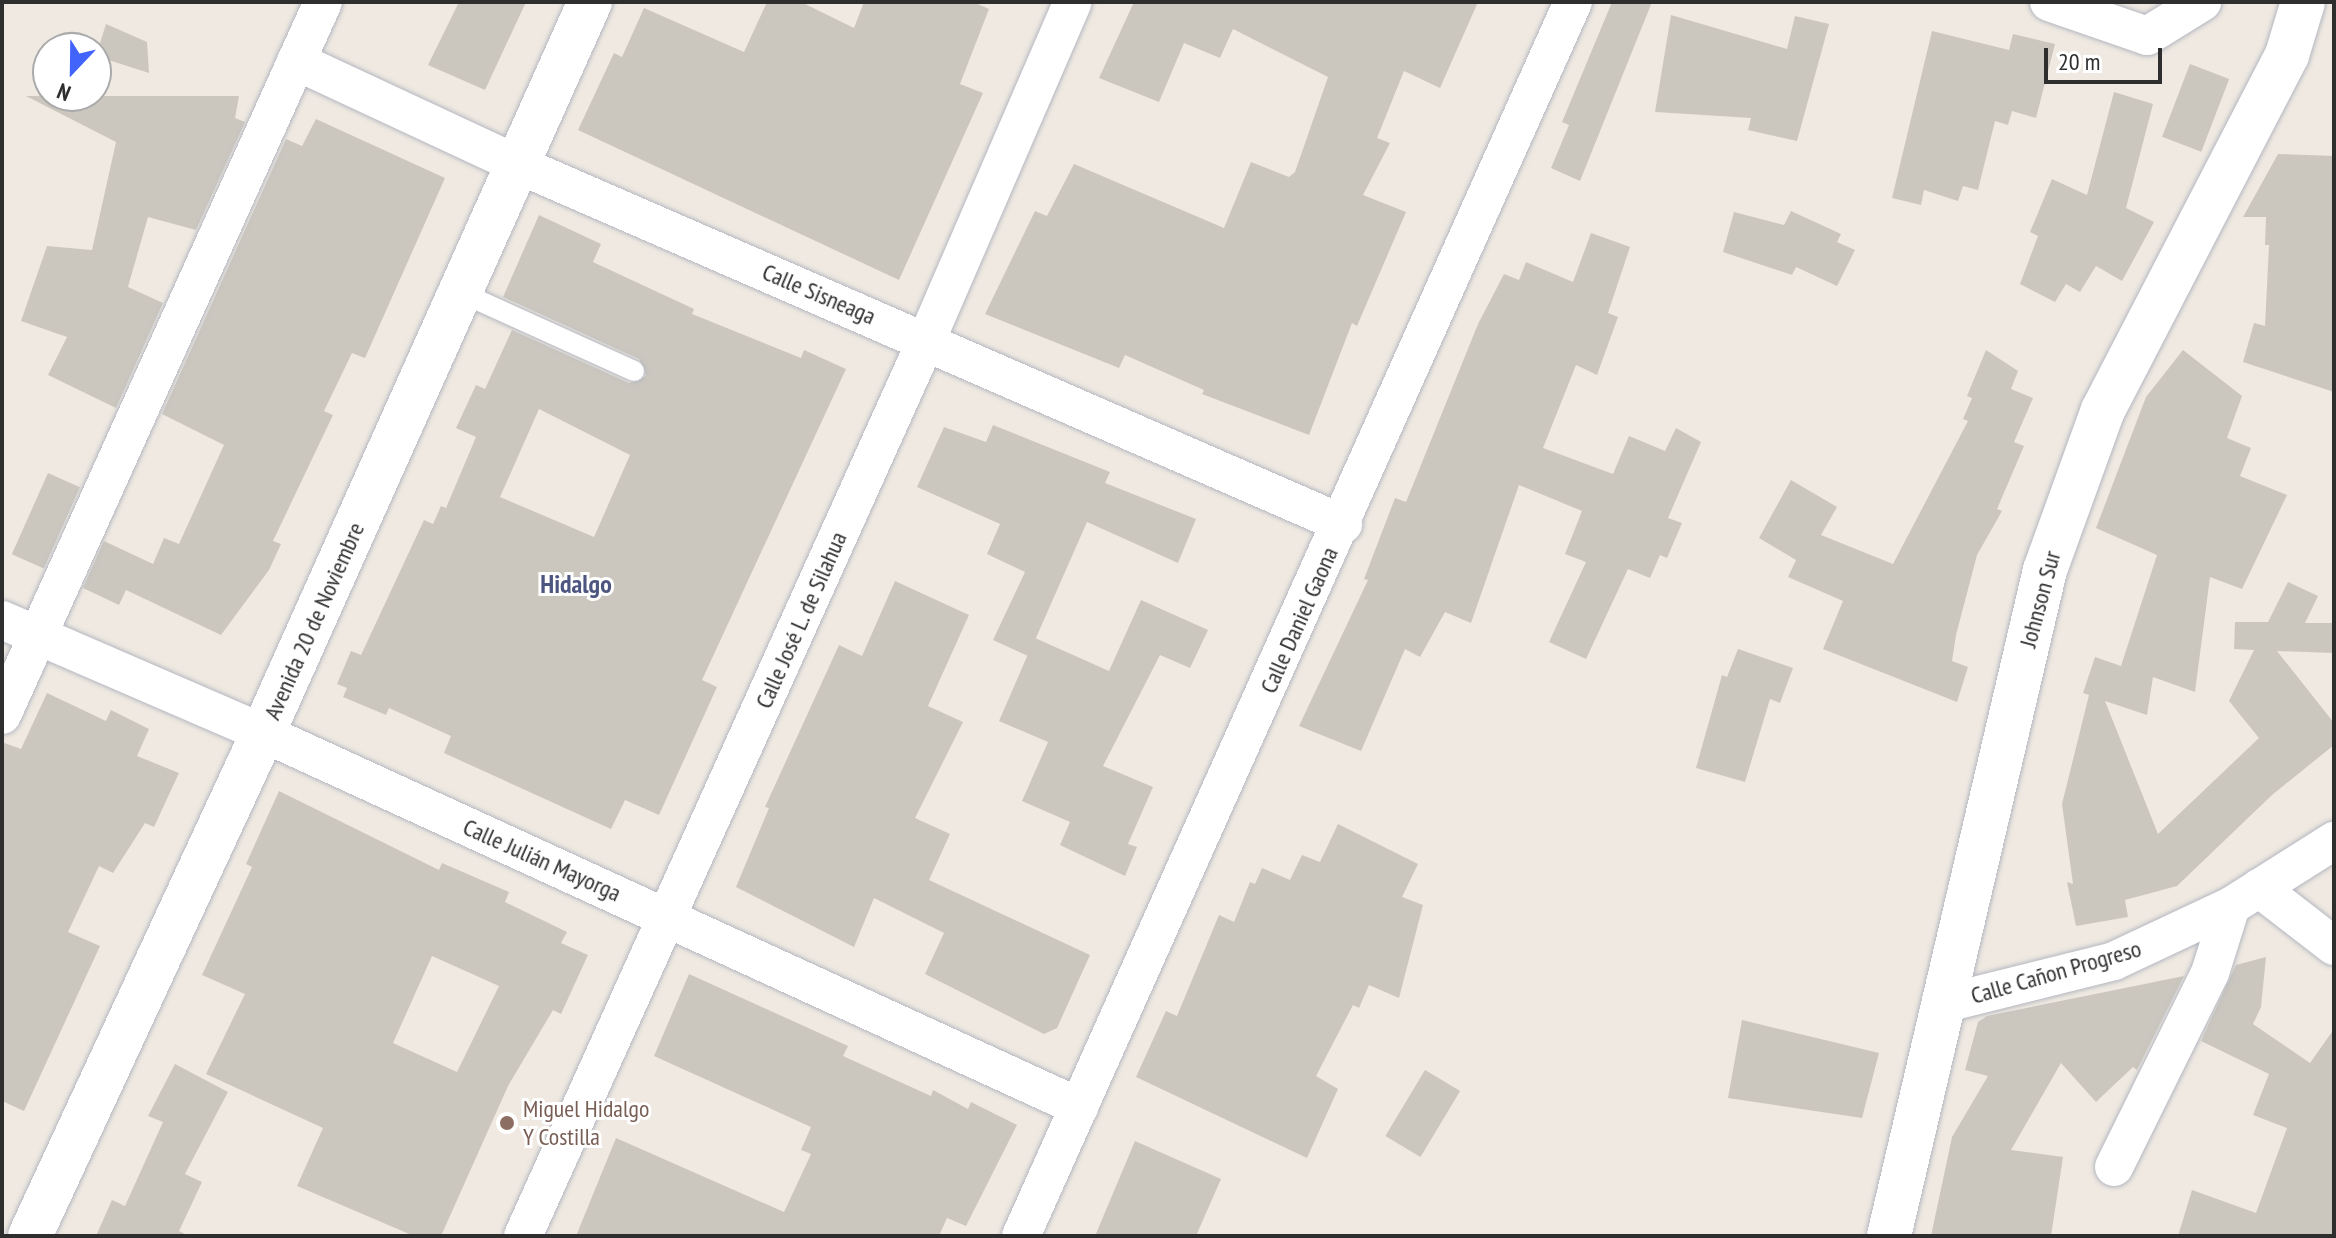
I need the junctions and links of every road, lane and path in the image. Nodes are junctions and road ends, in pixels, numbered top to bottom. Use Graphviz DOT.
graph roads {
  1 [pos="323,2"];
  2 [pos="590,2"];
  3 [pos="1073,2"];
  4 [pos="1573,2"];
  5 [pos="2049,2"];
  6 [pos="2202,2"];
  7 [pos="2303,2"];
  8 [pos="296,61"];
  9 [pos="519,165"];
  10 [pos="462,293"];
  11 [pos="926,341"];
  12 [pos="634,371"];
  13 [pos="1343,524"];
  14 [pos="2,620"];
  15 [pos="38,636"];
  16 [pos="2,715"];
  17 [pos="263,733"];
  18 [pos="2334,841"];
  19 [pos="2245,897"];
  20 [pos="667,917"];
  21 [pos="2334,946"];
  22 [pos="1942,1004"];
  23 [pos="1079,1107"];
  24 [pos="2114,1167"];
  25 [pos="30,1236"];
  26 [pos="523,1236"];
  27 [pos="1021,1236"];
  28 [pos="1889,1236"];
  1 -- 8 [label="street"];
  2 -- 9 [label="street, Avenida 20 de Noviembre"];
  3 -- 11 [label="street, Calle José L. de Silahua"];
  4 -- 13 [label="street, Calle Daniel Gaona"];
  5 -- 6 [label="street"];
  7 -- 22 [label="street, Johnson Sur"];
  8 -- 9 [label="street, Calle Sisneaga"];
  8 -- 15 [label="street"];
  9 -- 10 [label="street, Avenida 20 de Noviembre"];
  9 -- 11 [label="street, Calle Sisneaga"];
  10 -- 12 [label="lane"];
  10 -- 17 [label="street, Avenida 20 de Noviembre"];
  11 -- 13 [label="street, Calle Sisneaga"];
  11 -- 20 [label="street, Calle José L. de Silahua"];
  13 -- 23 [label="street, Calle Daniel Gaona"];
  14 -- 15 [label="street, Calle Julián Mayorga"];
  15 -- 16 [label="street"];
  15 -- 17 [label="street, Calle Julián Mayorga"];
  17 -- 20 [label="street, Calle Julián Mayorga"];
  17 -- 25 [label="street, Avenida 20 de Noviembre"];
  18 -- 19 [label="street, Calle Cañon Progreso"];
  19 -- 21 [label="street"];
  19 -- 22 [label="street, Calle Cañon Progreso"];
  19 -- 24 [label="street"];
  20 -- 23 [label="street, Calle Julián Mayorga"];
  20 -- 26 [label="street, Calle José L. de Silahua"];
  22 -- 28 [label="street, Johnson Sur"];
  23 -- 27 [label="street, Calle Daniel Gaona"];
}
